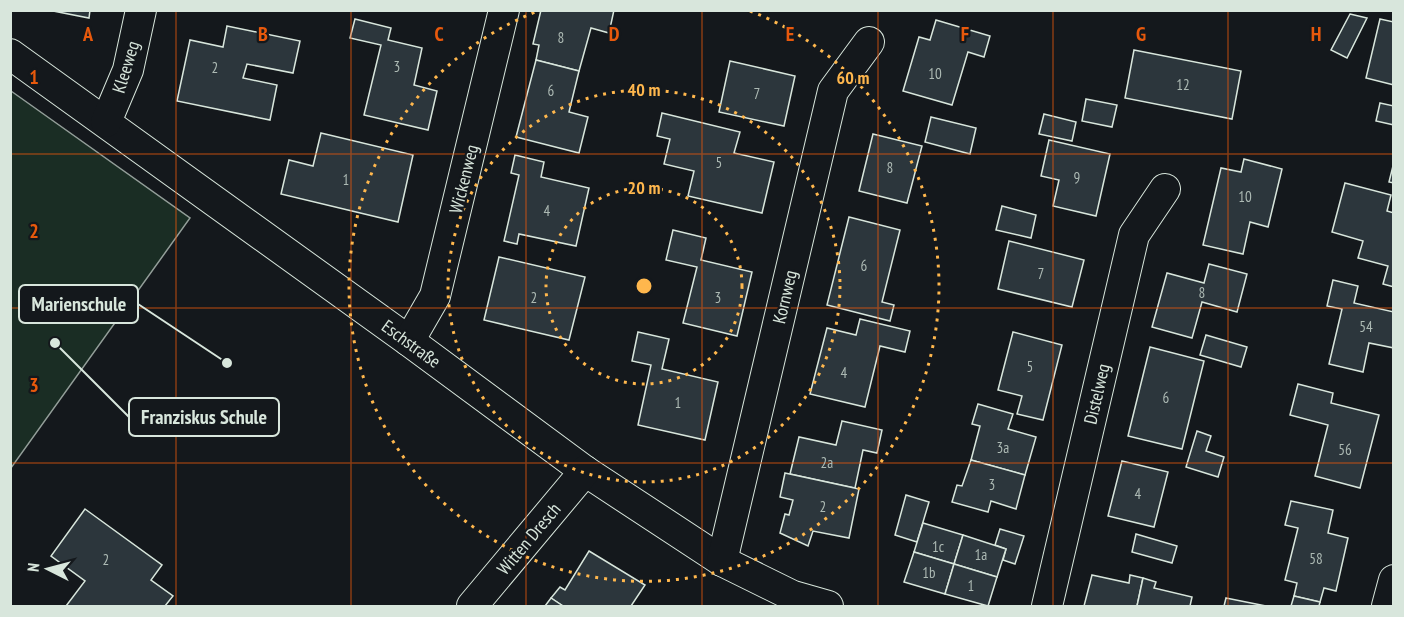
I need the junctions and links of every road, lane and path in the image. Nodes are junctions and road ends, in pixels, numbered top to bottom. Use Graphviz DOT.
graph roads {
  1 [pos="141,10"];
  2 [pos="504,10"];
  3 [pos="869,42"];
  4 [pos="10,54"];
  5 [pos="106,122"];
  6 [pos="1165,189"];
  7 [pos="409,341"];
  8 [pos="585,471"];
  9 [pos="722,561"];
  10 [pos="1394,580"];
  11 [pos="472,606"];
  12 [pos="828,606"];
  13 [pos="1047,606"];
  14 [pos="1387,606"];
  1 -- 5 [label="street, Kleeweg"];
  2 -- 7 [label="street, Wickenweg"];
  3 -- 9 [label="street, Kornweg"];
  4 -- 5 [label="street, Eschstraße"];
  5 -- 7 [label="street, Eschstraße"];
  6 -- 13 [label="street, Distelweg"];
  7 -- 8 [label="street, Eschstraße"];
  8 -- 9 [label="street, Eschstraße"];
  8 -- 11 [label="street, Witten Dresch"];
  9 -- 12 [label="street, Eschstraße"];
  10 -- 14 [label="street"];
}
